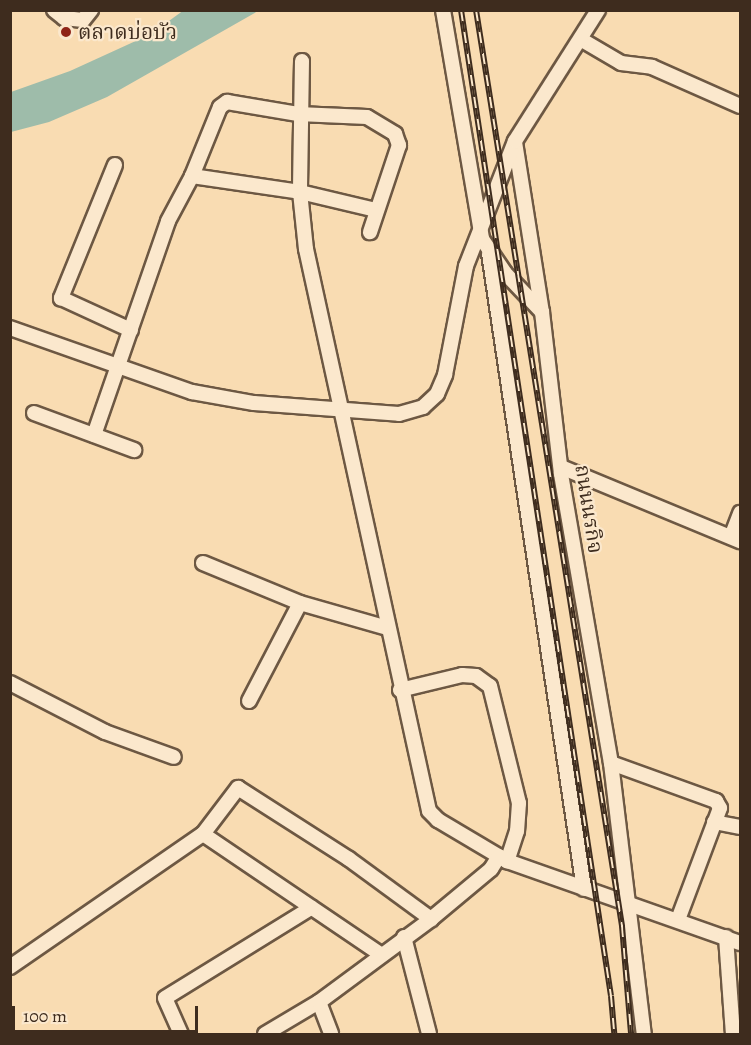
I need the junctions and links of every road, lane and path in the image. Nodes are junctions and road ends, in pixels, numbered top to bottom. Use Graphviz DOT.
graph roads {
  1 [pos="54,10"];
  2 [pos="91,10"];
  3 [pos="443,10"];
  4 [pos="598,10"];
  5 [pos="582,40"];
  6 [pos="302,61"];
  7 [pos="741,106"];
  8 [pos="298,114"];
  9 [pos="515,141"];
  10 [pos="115,165"];
  11 [pos="192,176"];
  12 [pos="300,192"];
  13 [pos="376,210"];
  14 [pos="480,230"];
  15 [pos="370,232"];
  16 [pos="489,251"];
  17 [pos="542,312"];
  18 [pos="10,328"];
  19 [pos="131,330"];
  20 [pos="118,367"];
  21 [pos="341,410"];
  22 [pos="34,413"];
  23 [pos="94,435"];
  24 [pos="134,450"];
  25 [pos="561,467"];
  26 [pos="741,513"];
  27 [pos="736,539"];
  28 [pos="203,563"];
  29 [pos="300,603"];
  30 [pos="387,628"];
  31 [pos="10,683"];
  32 [pos="400,690"];
  33 [pos="249,701"];
  34 [pos="174,757"];
  35 [pos="610,763"];
  36 [pos="714,822"];
  37 [pos="741,826"];
  38 [pos="203,834"];
  39 [pos="503,858"];
  40 [pos="584,889"];
  41 [pos="628,904"];
  42 [pos="311,908"];
  43 [pos="431,919"];
  44 [pos="678,920"];
  45 [pos="405,937"];
  46 [pos="726,937"];
  47 [pos="741,943"];
  48 [pos="380,954"];
  49 [pos="10,967"];
  50 [pos="319,1002"];
  51 [pos="181,1035"];
  52 [pos="265,1035"];
  53 [pos="331,1035"];
  54 [pos="429,1035"];
  55 [pos="644,1035"];
  56 [pos="733,1035"];
  1 -- 2 [label="street"];
  3 -- 14 [label="street"];
  4 -- 5 [label="street"];
  5 -- 7 [label="street"];
  5 -- 9 [label="street"];
  6 -- 8 [label="street"];
  8 -- 11 [label="street"];
  8 -- 12 [label="street"];
  8 -- 13 [label="street"];
  9 -- 14 [label="street"];
  9 -- 17 [label="street, ถนนนรกิจ"];
  10 -- 19 [label="street"];
  11 -- 12 [label="street"];
  11 -- 19 [label="street"];
  12 -- 13 [label="street"];
  12 -- 21 [label="street"];
  13 -- 15 [label="street"];
  14 -- 16 [label="street"];
  14 -- 21 [label="street"];
  16 -- 17 [label="street"];
  16 -- 40 [label="street"];
  17 -- 25 [label="street, ถนนนรกิจ"];
  18 -- 20 [label="street"];
  19 -- 20 [label="street"];
  20 -- 21 [label="street"];
  20 -- 23 [label="street"];
  21 -- 30 [label="street"];
  22 -- 23 [label="street"];
  23 -- 24 [label="street"];
  25 -- 27 [label="street"];
  25 -- 35 [label="street, ถนนนรกิจ"];
  26 -- 27 [label="street"];
  28 -- 29 [label="street"];
  29 -- 30 [label="street"];
  29 -- 33 [label="street"];
  30 -- 32 [label="street"];
  31 -- 34 [label="street"];
  32 -- 39 [label="street"];
  32 -- 39 [label="street"];
  35 -- 36 [label="street"];
  35 -- 41 [label="street, ถนนนรกิจ"];
  36 -- 37 [label="street"];
  36 -- 44 [label="street"];
  38 -- 42 [label="street"];
  38 -- 43 [label="street"];
  38 -- 49 [label="street"];
  39 -- 40 [label="street"];
  39 -- 43 [label="street"];
  40 -- 41 [label="street"];
  41 -- 44 [label="street"];
  41 -- 55 [label="street, ถนนนรกิจ"];
  42 -- 48 [label="street"];
  42 -- 51 [label="street"];
  43 -- 45 [label="street"];
  44 -- 46 [label="street"];
  45 -- 48 [label="street"];
  45 -- 54 [label="street"];
  46 -- 47 [label="street"];
  46 -- 56 [label="street"];
  48 -- 50 [label="street"];
  50 -- 52 [label="street"];
  50 -- 53 [label="street"];
}
